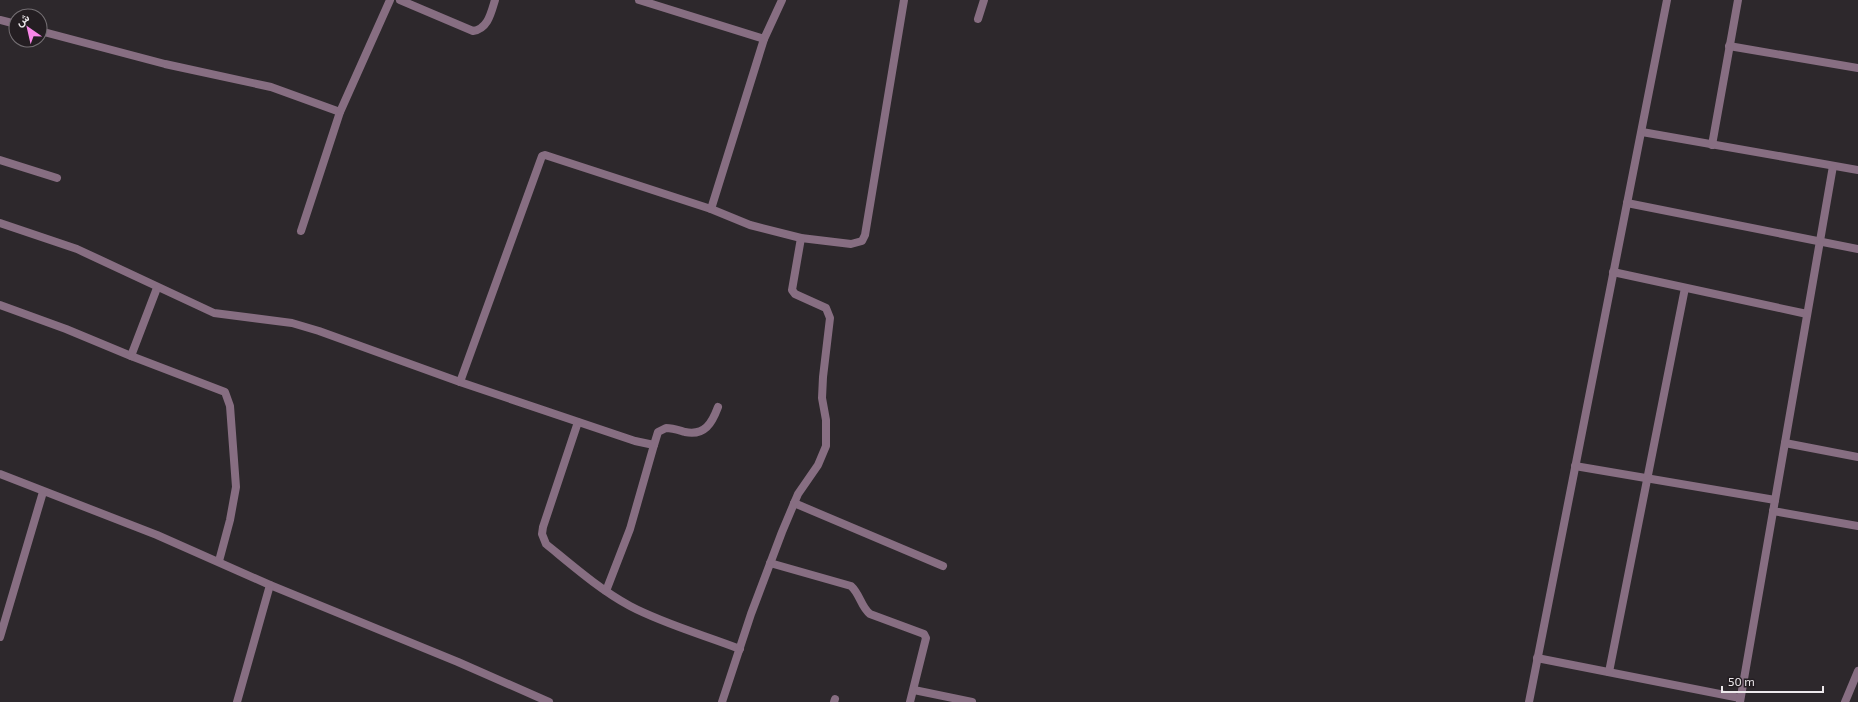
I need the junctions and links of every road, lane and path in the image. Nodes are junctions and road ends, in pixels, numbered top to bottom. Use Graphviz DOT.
graph roads {
  1 [pos="390,0"];
  2 [pos="400,0"];
  3 [pos="495,0"];
  4 [pos="639,0"];
  5 [pos="782,0"];
  6 [pos="904,0"];
  7 [pos="984,0"];
  8 [pos="1667,0"];
  9 [pos="1738,0"];
  10 [pos="978,19"];
  11 [pos="48,33"];
  12 [pos="764,39"];
  13 [pos="1729,46"];
  14 [pos="1858,68"];
  15 [pos="340,112"];
  16 [pos="1642,132"];
  17 [pos="1712,145"];
  18 [pos="0,160"];
  19 [pos="1833,166"];
  20 [pos="1858,170"];
  21 [pos="57,178"];
  22 [pos="1627,203"];
  23 [pos="711,209"];
  24 [pos="0,223"];
  25 [pos="302,231"];
  26 [pos="801,238"];
  27 [pos="1820,242"];
  28 [pos="1858,249"];
  29 [pos="1613,272"];
  30 [pos="157,288"];
  31 [pos="1685,288"];
  32 [pos="0,305"];
  33 [pos="1807,314"];
  34 [pos="130,356"];
  35 [pos="460,382"];
  36 [pos="718,408"];
  37 [pos="578,422"];
  38 [pos="1785,443"];
  39 [pos="654,445"];
  40 [pos="1858,457"];
  41 [pos="1575,466"];
  42 [pos="0,474"];
  43 [pos="1647,479"];
  44 [pos="43,492"];
  45 [pos="1775,500"];
  46 [pos="794,503"];
  47 [pos="1773,510"];
  48 [pos="1858,526"];
  49 [pos="218,561"];
  50 [pos="770,562"];
  51 [pos="943,566"];
  52 [pos="270,585"];
  53 [pos="606,592"];
  54 [pos="0,637"];
  55 [pos="740,649"];
  56 [pos="1537,658"];
  57 [pos="1858,671"];
  58 [pos="1609,672"];
  59 [pos="914,690"];
  60 [pos="1740,700"];
  61 [pos="237,702"];
  62 [pos="549,702"];
  63 [pos="722,702"];
  64 [pos="910,702"];
  65 [pos="972,702"];
  66 [pos="1529,702"];
  67 [pos="1845,702"];
  1 -- 15 [label="street"];
  2 -- 3 [label="street"];
  4 -- 12 [label="street"];
  5 -- 12 [label="street"];
  6 -- 26 [label="street"];
  7 -- 10 [label="street"];
  8 -- 16 [label="street"];
  9 -- 13 [label="street"];
  11 -- 15 [label="street"];
  12 -- 23 [label="street"];
  13 -- 14 [label="street"];
  13 -- 17 [label="street"];
  15 -- 25 [label="street"];
  16 -- 17 [label="street"];
  16 -- 22 [label="street"];
  17 -- 19 [label="street"];
  18 -- 21 [label="street"];
  19 -- 20 [label="street"];
  19 -- 27 [label="street"];
  22 -- 27 [label="street"];
  22 -- 29 [label="street"];
  23 -- 26 [label="street"];
  23 -- 35 [label="street"];
  24 -- 30 [label="street"];
  26 -- 46 [label="street"];
  27 -- 28 [label="street"];
  27 -- 33 [label="street"];
  29 -- 31 [label="street"];
  29 -- 41 [label="street"];
  30 -- 34 [label="street"];
  30 -- 35 [label="street"];
  31 -- 33 [label="street"];
  31 -- 43 [label="street"];
  32 -- 34 [label="street"];
  33 -- 38 [label="street"];
  34 -- 49 [label="street"];
  35 -- 37 [label="street"];
  36 -- 39 [label="street"];
  37 -- 39 [label="street"];
  37 -- 53 [label="street"];
  38 -- 40 [label="street"];
  38 -- 45 [label="street"];
  39 -- 53 [label="street"];
  41 -- 43 [label="street"];
  41 -- 56 [label="street"];
  42 -- 44 [label="street"];
  43 -- 45 [label="street"];
  43 -- 58 [label="street"];
  44 -- 49 [label="street"];
  44 -- 54 [label="street"];
  45 -- 47 [label="street"];
  46 -- 50 [label="street"];
  46 -- 51 [label="street"];
  47 -- 48 [label="street"];
  47 -- 60 [label="street"];
  49 -- 52 [label="street"];
  50 -- 55 [label="street"];
  50 -- 59 [label="street"];
  52 -- 61 [label="street"];
  52 -- 62 [label="street"];
  53 -- 55 [label="street"];
  55 -- 63 [label="street"];
  56 -- 58 [label="street"];
  56 -- 66 [label="street"];
  57 -- 67 [label="street"];
  58 -- 60 [label="street"];
  59 -- 64 [label="street"];
  59 -- 65 [label="street"];
}
